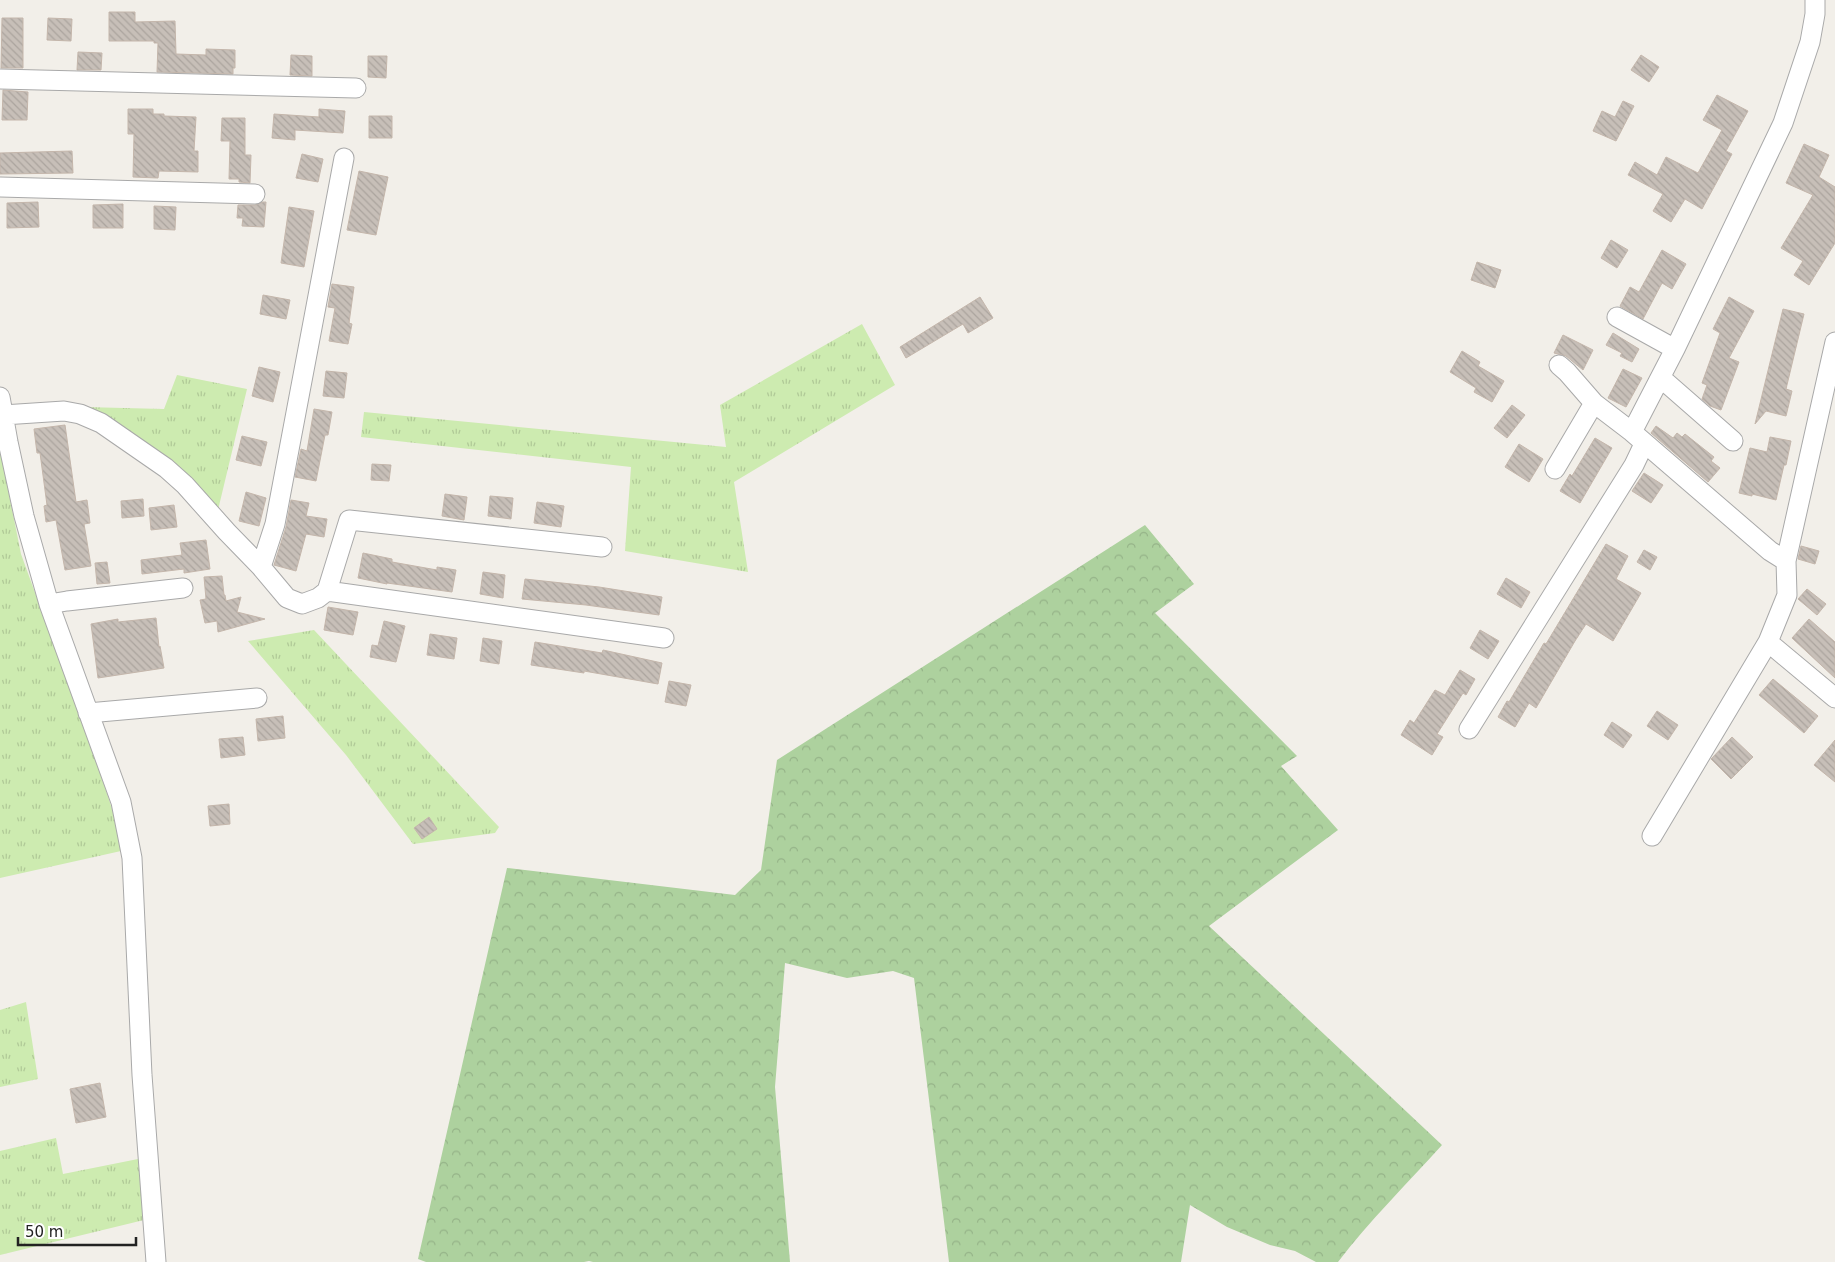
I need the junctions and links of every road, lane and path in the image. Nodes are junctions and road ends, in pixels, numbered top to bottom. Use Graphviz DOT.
graph roads {
  1 [pos="1815,0"];
  2 [pos="0,79"];
  3 [pos="356,88"];
  4 [pos="344,158"];
  5 [pos="0,187"];
  6 [pos="255,194"];
  7 [pos="1617,317"];
  8 [pos="1835,342"];
  9 [pos="1675,349"];
  10 [pos="1559,365"];
  11 [pos="1661,378"];
  12 [pos="1594,403"];
  13 [pos="1,406"];
  14 [pos="1638,438"];
  15 [pos="1734,441"];
  16 [pos="1555,469"];
  17 [pos="602,547"];
  18 [pos="1786,561"];
  19 [pos="261,566"];
  20 [pos="183,588"];
  21 [pos="327,591"];
  22 [pos="49,604"];
  23 [pos="664,638"];
  24 [pos="1768,642"];
  25 [pos="257,698"];
  26 [pos="1835,698"];
  27 [pos="88,714"];
  28 [pos="1469,729"];
  29 [pos="1652,836"];
  30 [pos="156,1262"];
  1 -- 9 [label="street"];
  2 -- 3 [label="street"];
  4 -- 19 [label="street"];
  5 -- 6 [label="street"];
  7 -- 9 [label="street"];
  8 -- 18 [label="street"];
  9 -- 11 [label="street"];
  10 -- 12 [label="street"];
  11 -- 14 [label="street"];
  11 -- 15 [label="street"];
  12 -- 14 [label="street"];
  12 -- 16 [label="street"];
  13 -- 19 [label="street"];
  13 -- 22 [label="street"];
  14 -- 18 [label="street"];
  14 -- 28 [label="street"];
  17 -- 21 [label="street"];
  18 -- 24 [label="street"];
  19 -- 21 [label="street"];
  20 -- 22 [label="street"];
  21 -- 23 [label="street"];
  22 -- 27 [label="street"];
  24 -- 26 [label="street"];
  24 -- 29 [label="street"];
  25 -- 27 [label="street"];
  27 -- 30 [label="street"];
}
